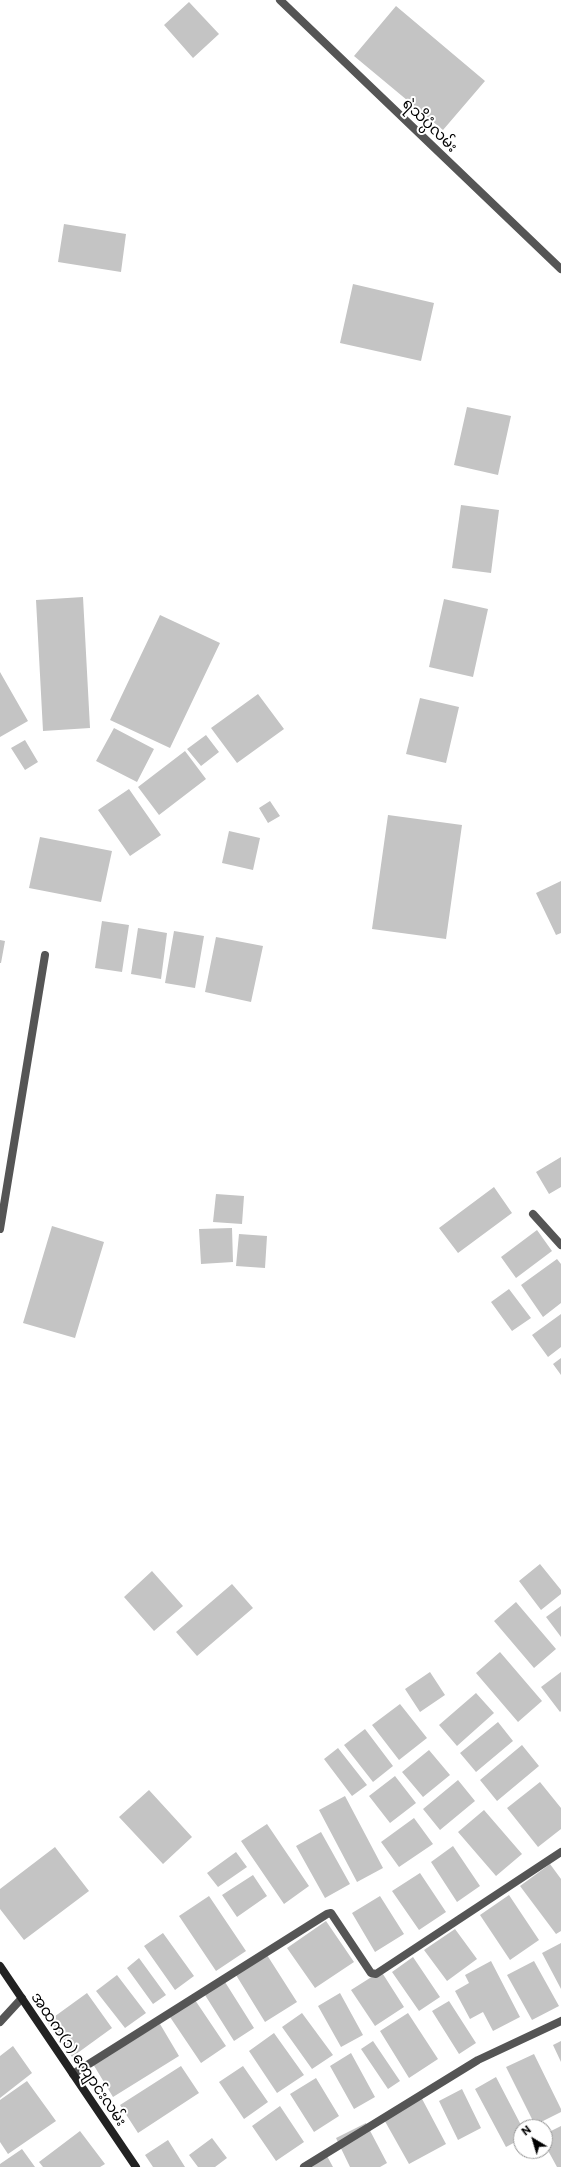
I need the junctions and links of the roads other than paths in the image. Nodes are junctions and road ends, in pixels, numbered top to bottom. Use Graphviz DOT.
graph roads {
  1 [pos="280,0"];
  2 [pos="561,269"];
  3 [pos="45,955"];
  4 [pos="532,1214"];
  5 [pos="0,1229"];
  6 [pos="561,1245"];
  7 [pos="561,1852"];
  8 [pos="0,1966"];
  9 [pos="22,1998"];
  10 [pos="561,2021"];
  11 [pos="0,2022"];
  12 [pos="73,2074"];
  13 [pos="136,2167"];
  14 [pos="304,2167"];
  1 -- 2 [label="street, ရဲသိပ္ပံလမ်း"];
  3 -- 5 [label="street"];
  4 -- 6 [label="street"];
  7 -- 12 [label="street"];
  8 -- 9 [label="main road, အထက(၁) ကျောင်းလမ်း"];
  9 -- 11 [label="street"];
  9 -- 12 [label="main road, အထက(၁) ကျောင်းလမ်း"];
  10 -- 14 [label="street"];
  12 -- 13 [label="main road, အထက(၁) ကျောင်းလမ်း"];
}
